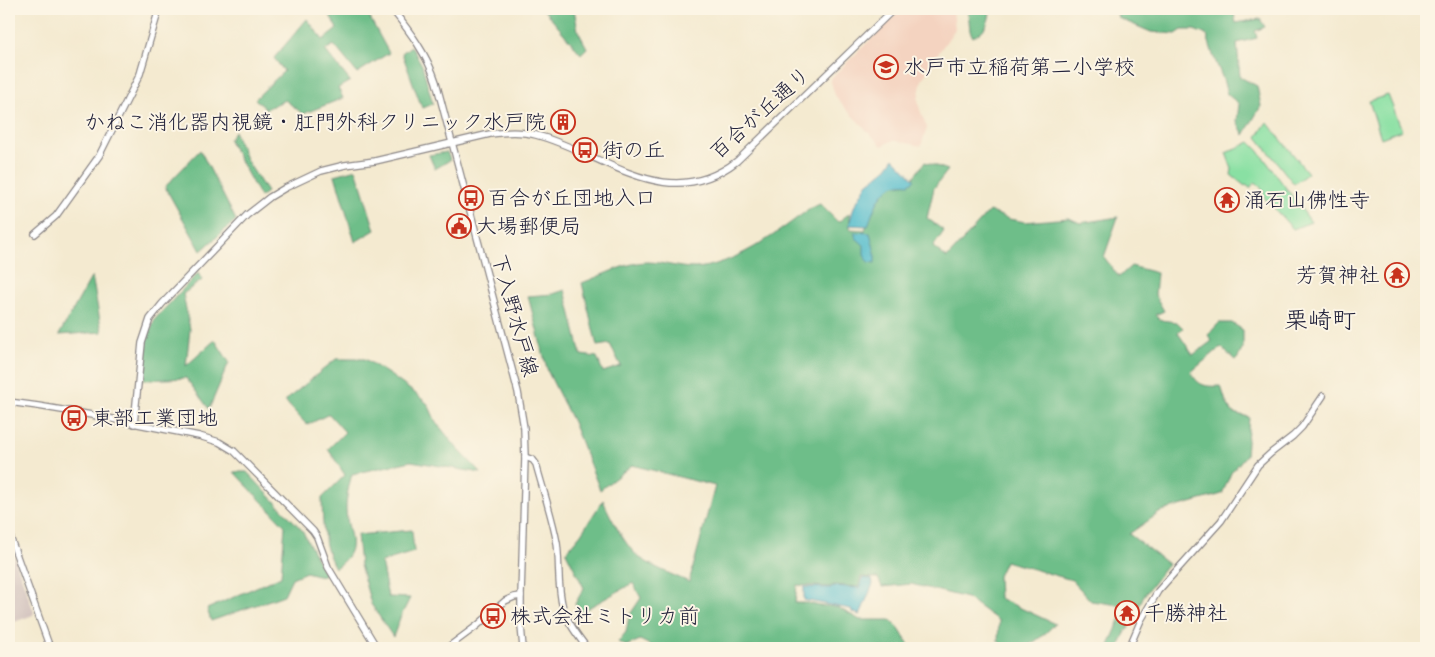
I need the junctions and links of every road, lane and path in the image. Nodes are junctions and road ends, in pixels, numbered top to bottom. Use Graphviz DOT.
graph roads {
  1 [pos="159,9"];
  2 [pos="392,9"];
  3 [pos="894,9"];
  4 [pos="452,144"];
  5 [pos="35,234"];
  6 [pos="1323,396"];
  7 [pos="9,402"];
  8 [pos="134,424"];
  9 [pos="525,457"];
  10 [pos="9,534"];
  11 [pos="522,596"];
  12 [pos="50,648"];
  13 [pos="322,648"];
  14 [pos="336,648"];
  15 [pos="376,648"];
  16 [pos="447,648"];
  17 [pos="523,648"];
  18 [pos="587,648"];
  19 [pos="1129,648"];
  1 -- 5 [label="street"];
  2 -- 4 [label="street, 下入野水戸線"];
  3 -- 4 [label="street, 百合が丘通り"];
  4 -- 8 [label="street, 百合が丘通り"];
  4 -- 9 [label="street, 下入野水戸線"];
  6 -- 19 [label="street"];
  7 -- 8 [label="street"];
  8 -- 15 [label="street"];
  9 -- 11 [label="street, 下入野水戸線"];
  9 -- 18 [label="street"];
  10 -- 12 [label="street"];
  11 -- 16 [label="street"];
  11 -- 17 [label="street, 下入野水戸線"];
  13 -- 14 [label="street"];
}
